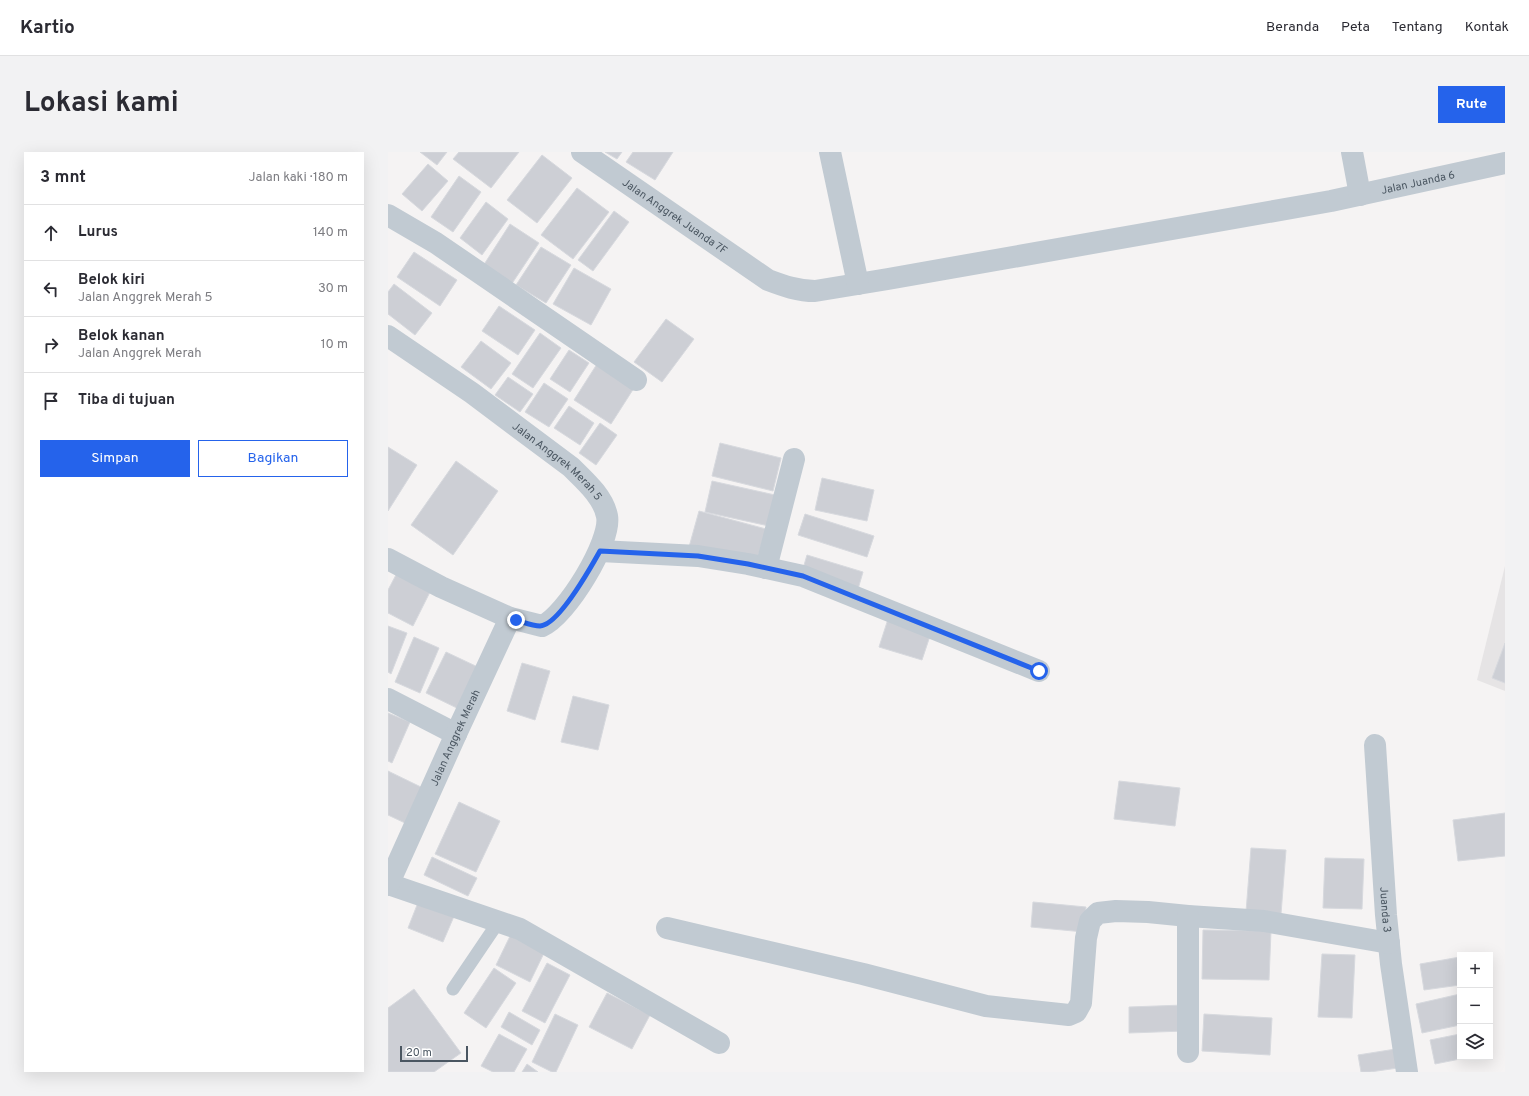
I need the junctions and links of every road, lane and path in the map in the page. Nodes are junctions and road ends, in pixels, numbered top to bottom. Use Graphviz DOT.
graph roads {
  1 [pos="582,152"];
  2 [pos="830,152"];
  3 [pos="1352,152"];
  4 [pos="1505,162"];
  5 [pos="1360,195"];
  6 [pos="388,215"];
  7 [pos="858,284"];
  8 [pos="388,336"];
  9 [pos="636,380"];
  10 [pos="794,459"];
  11 [pos="600,551"];
  12 [pos="388,559"];
  13 [pos="766,568"];
  14 [pos="510,618"];
  15 [pos="1039,671"];
  16 [pos="388,699"];
  17 [pos="456,734"];
  18 [pos="1375,745"];
  19 [pos="395,849"];
  20 [pos="388,885"];
  21 [pos="1188,916"];
  22 [pos="499,921"];
  23 [pos="667,928"];
  24 [pos="1389,943"];
  25 [pos="453,989"];
  26 [pos="719,1043"];
  27 [pos="1188,1052"];
  28 [pos="1407,1072"];
  1 -- 7 [label="street, Jalan Anggrek Juanda 7F"];
  2 -- 7 [label="street"];
  3 -- 5 [label="street"];
  4 -- 5 [label="street, Jalan Juanda 6"];
  5 -- 7 [label="street, Jalan Juanda 6"];
  6 -- 9 [label="street"];
  8 -- 11 [label="street, Jalan Anggrek Merah 5"];
  10 -- 13 [label="street"];
  11 -- 13 [label="street"];
  11 -- 14 [label="street, Jalan Anggrek Merah 5"];
  12 -- 14 [label="street"];
  13 -- 15 [label="street"];
  14 -- 17 [label="street, Jalan Anggrek Merah"];
  16 -- 17 [label="street"];
  17 -- 19 [label="street, Jalan Anggrek Merah"];
  18 -- 24 [label="street, Juanda 3"];
  19 -- 20 [label="street, Jalan Anggrek Merah"];
  20 -- 22 [label="street"];
  21 -- 23 [label="street"];
  21 -- 24 [label="street"];
  21 -- 27 [label="street"];
  22 -- 25 [label="lane"];
  22 -- 26 [label="street"];
  24 -- 28 [label="street, Juanda 3"];
}
